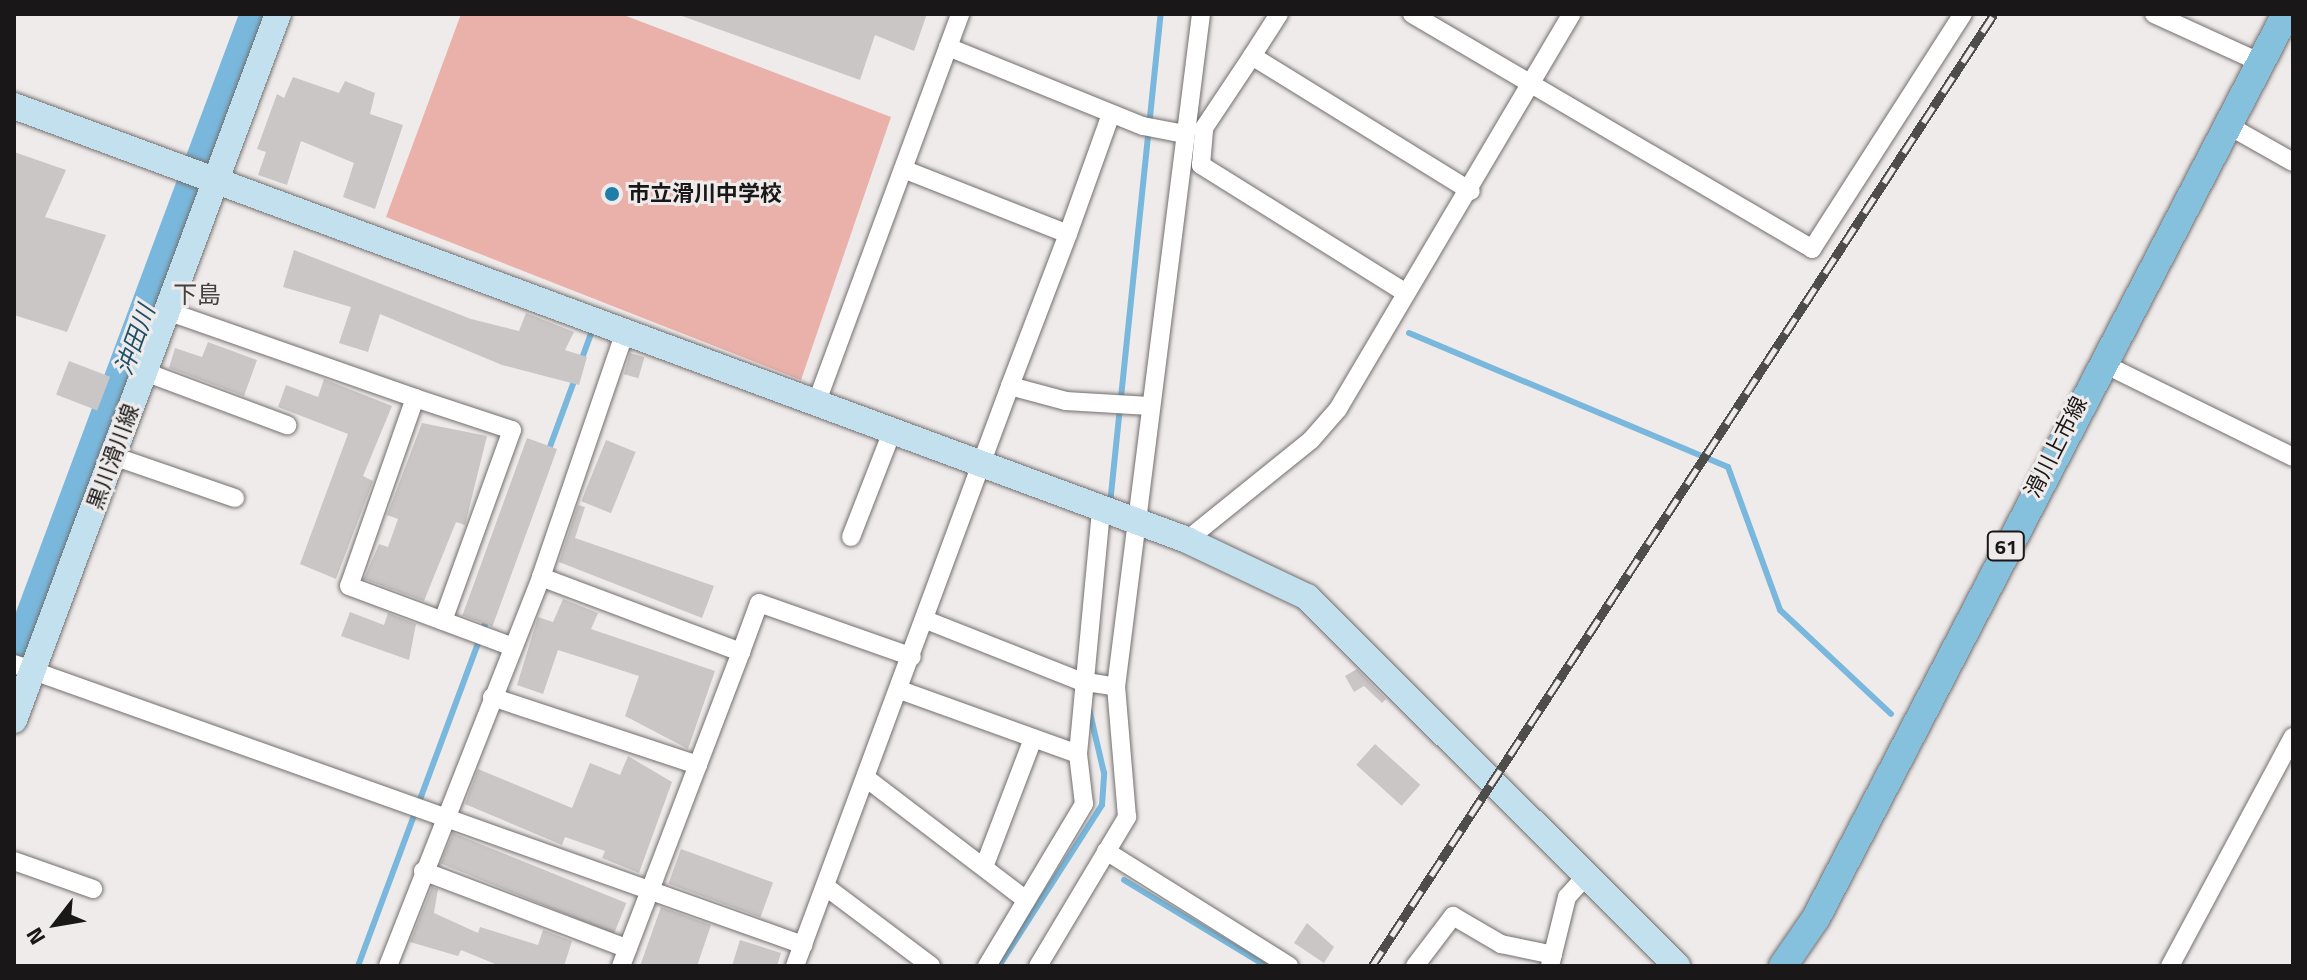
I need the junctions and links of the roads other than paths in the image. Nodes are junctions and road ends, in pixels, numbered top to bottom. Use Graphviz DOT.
graph roads {
  1 [pos="278,14"];
  2 [pos="960,14"];
  3 [pos="1201,14"];
  4 [pos="1279,14"];
  5 [pos="1412,14"];
  6 [pos="1572,14"];
  7 [pos="1963,14"];
  8 [pos="2154,14"];
  9 [pos="2286,14"];
  10 [pos="948,47"];
  11 [pos="1252,56"];
  12 [pos="2257,61"];
  13 [pos="1537,81"];
  14 [pos="14,106"];
  15 [pos="1111,114"];
  16 [pos="2224,123"];
  17 [pos="1185,134"];
  18 [pos="2293,162"];
  19 [pos="903,169"];
  20 [pos="216,180"];
  21 [pos="1471,191"];
  22 [pos="1068,234"];
  23 [pos="1406,293"];
  24 [pos="167,311"];
  25 [pos="625,331"];
  26 [pos="2100,362"];
  27 [pos="145,372"];
  28 [pos="1010,386"];
  29 [pos="415,398"];
  30 [pos="816,404"];
  31 [pos="1149,406"];
  32 [pos="287,425"];
  33 [pos="892,432"];
  34 [pos="113,456"];
  35 [pos="2293,457"];
  36 [pos="985,467"];
  37 [pos="235,498"];
  38 [pos="1101,509"];
  39 [pos="1133,521"];
  40 [pos="851,537"];
  41 [pos="1187,540"];
  42 [pos="541,577"];
  43 [pos="926,620"];
  44 [pos="443,621"];
  45 [pos="513,647"];
  46 [pos="741,652"];
  47 [pos="912,657"];
  48 [pos="23,668"];
  49 [pos="1080,681"];
  50 [pos="1116,687"];
  51 [pos="900,690"];
  52 [pos="492,697"];
  53 [pos="14,720"];
  54 [pos="2293,737"];
  55 [pos="1033,739"];
  56 [pos="1078,754"];
  57 [pos="698,765"];
  58 [pos="866,778"];
  59 [pos="445,814"];
  60 [pos="1106,851"];
  61 [pos="14,861"];
  62 [pos="984,867"];
  63 [pos="423,871"];
  64 [pos="1588,874"];
  65 [pos="825,886"];
  66 [pos="93,889"];
  67 [pos="650,891"];
  68 [pos="1026,900"];
  69 [pos="803,945"];
  70 [pos="624,957"];
  71 [pos="1552,960"];
  72 [pos="388,966"];
  73 [pos="795,966"];
  74 [pos="931,966"];
  75 [pos="987,966"];
  76 [pos="1038,966"];
  77 [pos="1289,966"];
  78 [pos="1415,966"];
  79 [pos="1677,966"];
  80 [pos="1783,966"];
  81 [pos="2170,966"];
  1 -- 20 [label="street, 黒川滑川線"];
  2 -- 10 [label="street"];
  3 -- 17 [label="street"];
  4 -- 11 [label="street"];
  5 -- 13 [label="street"];
  6 -- 13 [label="street"];
  7 -- 13 [label="street"];
  8 -- 12 [label="street"];
  9 -- 12 [label="main road, 滑川上市線 / 61"];
  10 -- 15 [label="street"];
  10 -- 19 [label="street"];
  11 -- 21 [label="street"];
  11 -- 23 [label="street"];
  12 -- 16 [label="main road, 滑川上市線 / 61"];
  13 -- 21 [label="street"];
  14 -- 20 [label="street"];
  15 -- 17 [label="street"];
  15 -- 22 [label="street"];
  16 -- 18 [label="street"];
  16 -- 26 [label="main road, 滑川上市線 / 61"];
  17 -- 31 [label="street"];
  19 -- 22 [label="street"];
  19 -- 30 [label="street"];
  20 -- 24 [label="street, 黒川滑川線"];
  20 -- 25 [label="street"];
  21 -- 23 [label="street"];
  22 -- 28 [label="street"];
  23 -- 41 [label="street"];
  24 -- 27 [label="street, 黒川滑川線"];
  24 -- 29 [label="street"];
  25 -- 30 [label="street"];
  25 -- 42 [label="street"];
  26 -- 35 [label="street"];
  26 -- 80 [label="main road, 滑川上市線 / 61"];
  27 -- 32 [label="street"];
  27 -- 34 [label="street, 黒川滑川線"];
  28 -- 31 [label="street"];
  28 -- 36 [label="street"];
  29 -- 44 [label="street"];
  29 -- 44 [label="street"];
  30 -- 33 [label="street"];
  31 -- 39 [label="street"];
  33 -- 36 [label="street"];
  33 -- 40 [label="street"];
  34 -- 37 [label="street"];
  34 -- 48 [label="street, 黒川滑川線"];
  36 -- 38 [label="street"];
  36 -- 43 [label="street"];
  38 -- 39 [label="street"];
  38 -- 49 [label="street"];
  39 -- 41 [label="street"];
  39 -- 50 [label="street"];
  41 -- 64 [label="street"];
  42 -- 45 [label="street"];
  42 -- 46 [label="street"];
  43 -- 47 [label="street"];
  43 -- 49 [label="street"];
  44 -- 45 [label="street"];
  45 -- 52 [label="street"];
  46 -- 47 [label="street"];
  46 -- 57 [label="street"];
  47 -- 51 [label="street"];
  48 -- 53 [label="street, 黒川滑川線"];
  48 -- 59 [label="street"];
  49 -- 50 [label="street"];
  49 -- 56 [label="street"];
  50 -- 60 [label="street"];
  51 -- 55 [label="street"];
  51 -- 58 [label="street"];
  52 -- 57 [label="street"];
  52 -- 59 [label="street"];
  54 -- 81 [label="street"];
  55 -- 56 [label="street"];
  55 -- 62 [label="street"];
  56 -- 68 [label="street"];
  57 -- 67 [label="street"];
  58 -- 62 [label="street"];
  58 -- 65 [label="street"];
  59 -- 63 [label="street"];
  59 -- 67 [label="street"];
  60 -- 76 [label="street"];
  60 -- 77 [label="street"];
  61 -- 66 [label="street"];
  62 -- 68 [label="street"];
  63 -- 70 [label="street"];
  63 -- 72 [label="street"];
  64 -- 71 [label="street"];
  64 -- 79 [label="street"];
  65 -- 69 [label="street"];
  65 -- 74 [label="street"];
  67 -- 69 [label="street"];
  67 -- 70 [label="street"];
  68 -- 75 [label="street"];
  69 -- 73 [label="street"];
  71 -- 78 [label="street"];
}
